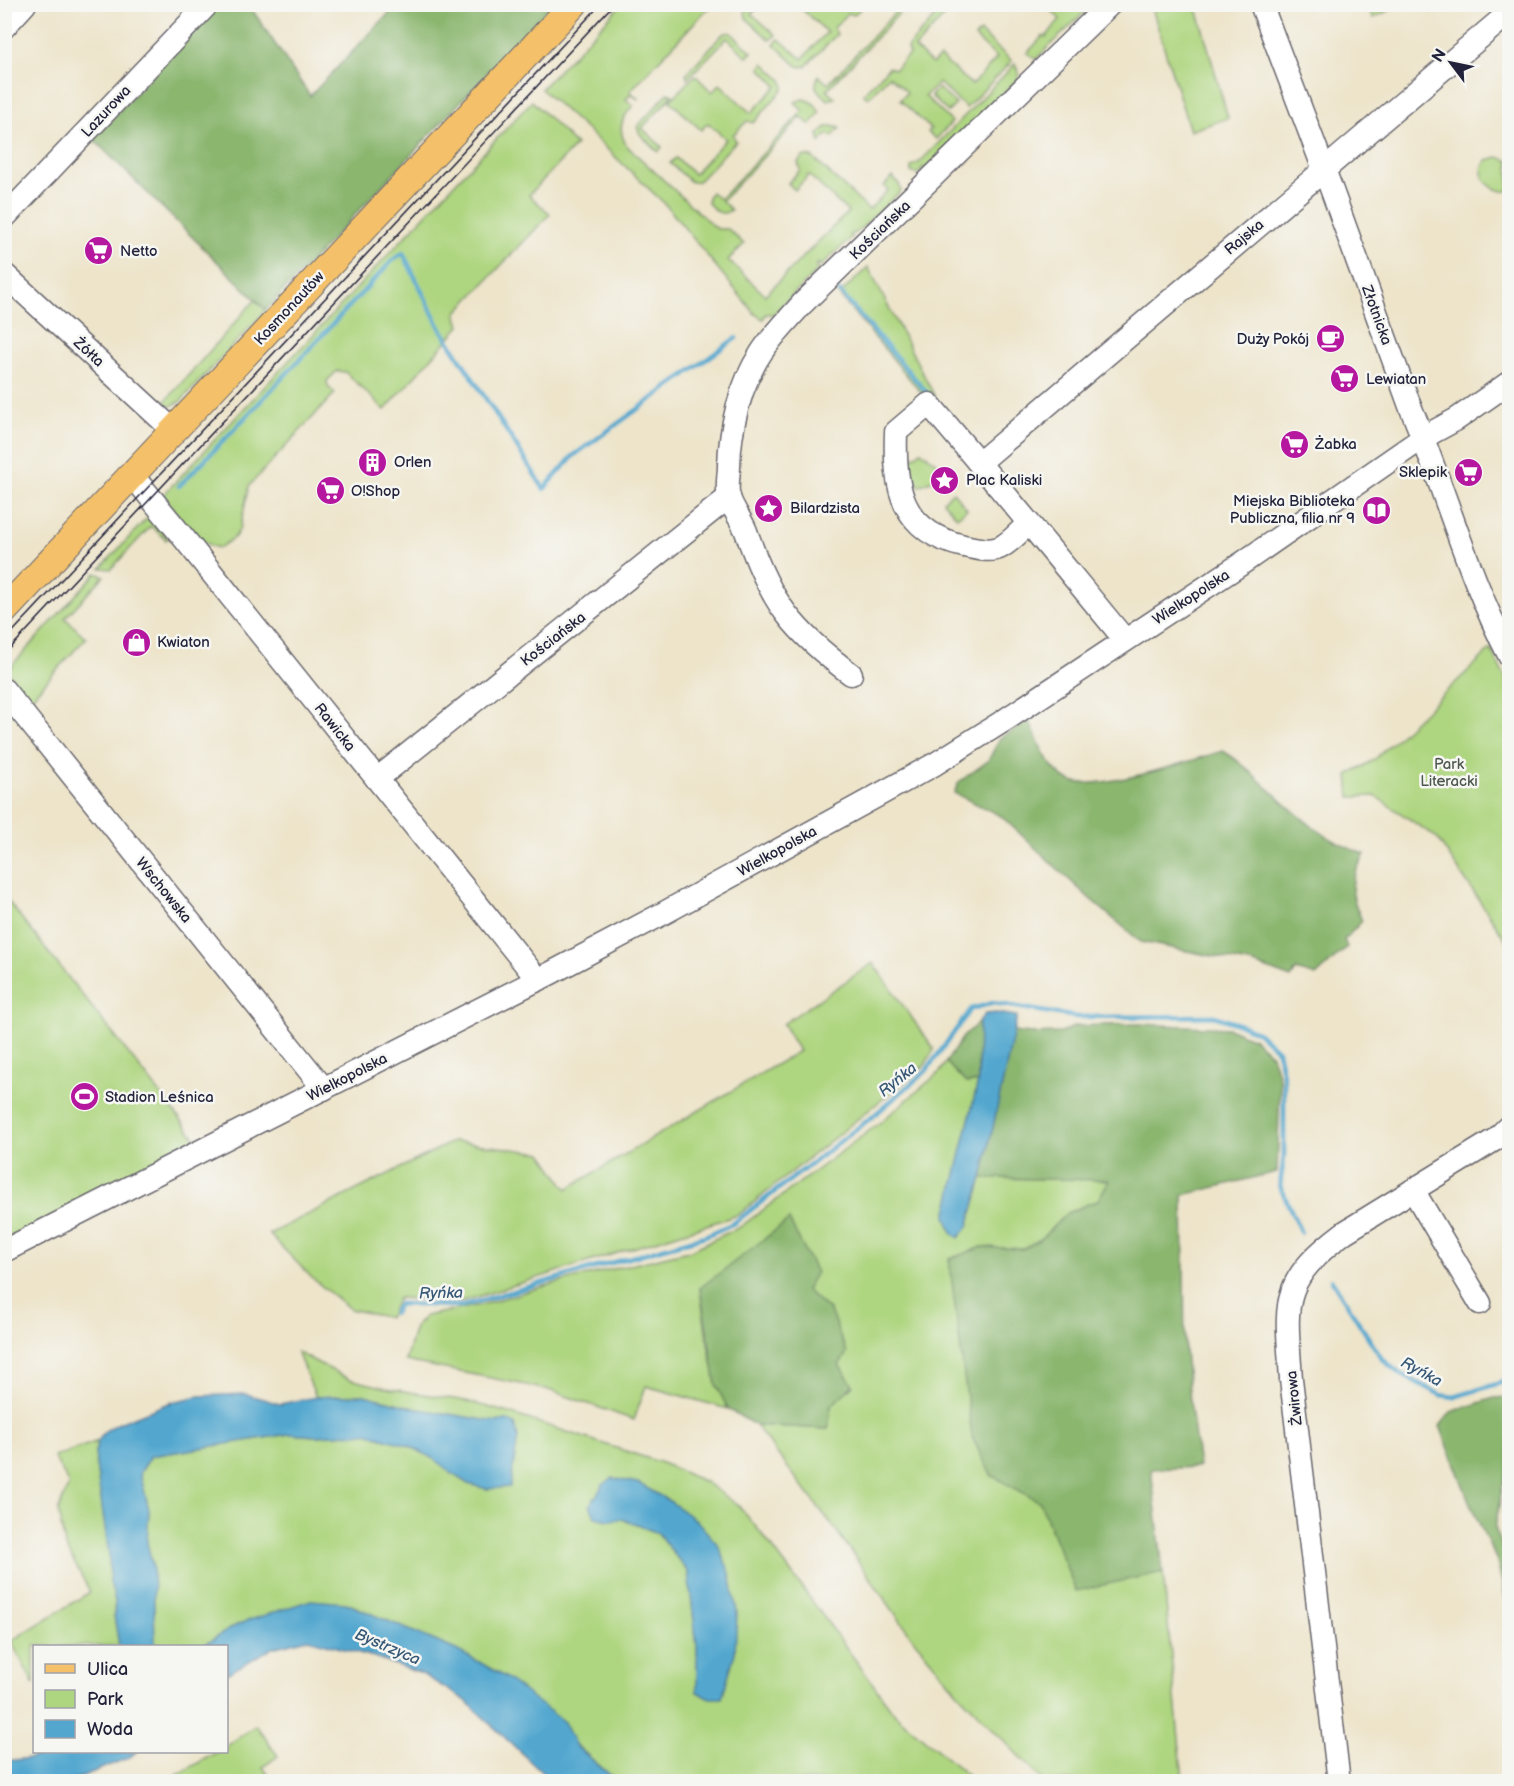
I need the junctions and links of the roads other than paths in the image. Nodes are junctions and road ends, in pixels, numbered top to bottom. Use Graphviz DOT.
graph roads {
  1 [pos="25,4"];
  2 [pos="208,4"];
  3 [pos="574,4"];
  4 [pos="1110,4"];
  5 [pos="1261,4"];
  6 [pos="1509,12"];
  7 [pos="4,27"];
  8 [pos="1324,169"];
  9 [pos="4,218"];
  10 [pos="4,273"];
  11 [pos="1509,382"];
  12 [pos="174,431"];
  13 [pos="1424,437"];
  14 [pos="979,463"];
  15 [pos="132,475"];
  16 [pos="729,497"];
  17 [pos="1029,523"];
  18 [pos="4,611"];
  19 [pos="1125,640"];
  20 [pos="1509,657"];
  21 [pos="851,674"];
  22 [pos="4,690"];
  23 [pos="377,779"];
  24 [pos="538,980"];
  25 [pos="324,1089"];
  26 [pos="1509,1125"];
  27 [pos="1413,1190"];
  28 [pos="4,1251"];
  29 [pos="1480,1303"];
  30 [pos="1339,1782"];
  1 -- 7 [label="street"];
  2 -- 9 [label="street, Lazurowa"];
  3 -- 12 [label="main road, Kosmonautów"];
  4 -- 16 [label="street, Kościańska"];
  5 -- 8 [label="street, Złotnicka"];
  6 -- 8 [label="street, Rajska"];
  8 -- 13 [label="street, Złotnicka"];
  8 -- 14 [label="street, Rajska"];
  10 -- 12 [label="street, Żółta"];
  11 -- 13 [label="street, Wielkopolska"];
  12 -- 15 [label="main road, Kosmonautów"];
  13 -- 19 [label="street, Wielkopolska"];
  13 -- 20 [label="street, Złotnicka"];
  14 -- 17 [label="street"];
  14 -- 17 [label="street"];
  15 -- 18 [label="main road, Kosmonautów"];
  15 -- 23 [label="street, Rawicka"];
  16 -- 21 [label="street"];
  16 -- 23 [label="street, Kościańska"];
  17 -- 19 [label="street"];
  19 -- 24 [label="street, Wielkopolska"];
  22 -- 25 [label="street, Wschowska"];
  23 -- 24 [label="street, Rawicka"];
  24 -- 25 [label="street, Wielkopolska"];
  25 -- 28 [label="street, Wielkopolska"];
  26 -- 27 [label="street, Żwirowa"];
  27 -- 29 [label="street"];
  27 -- 30 [label="street, Żwirowa"];
}
